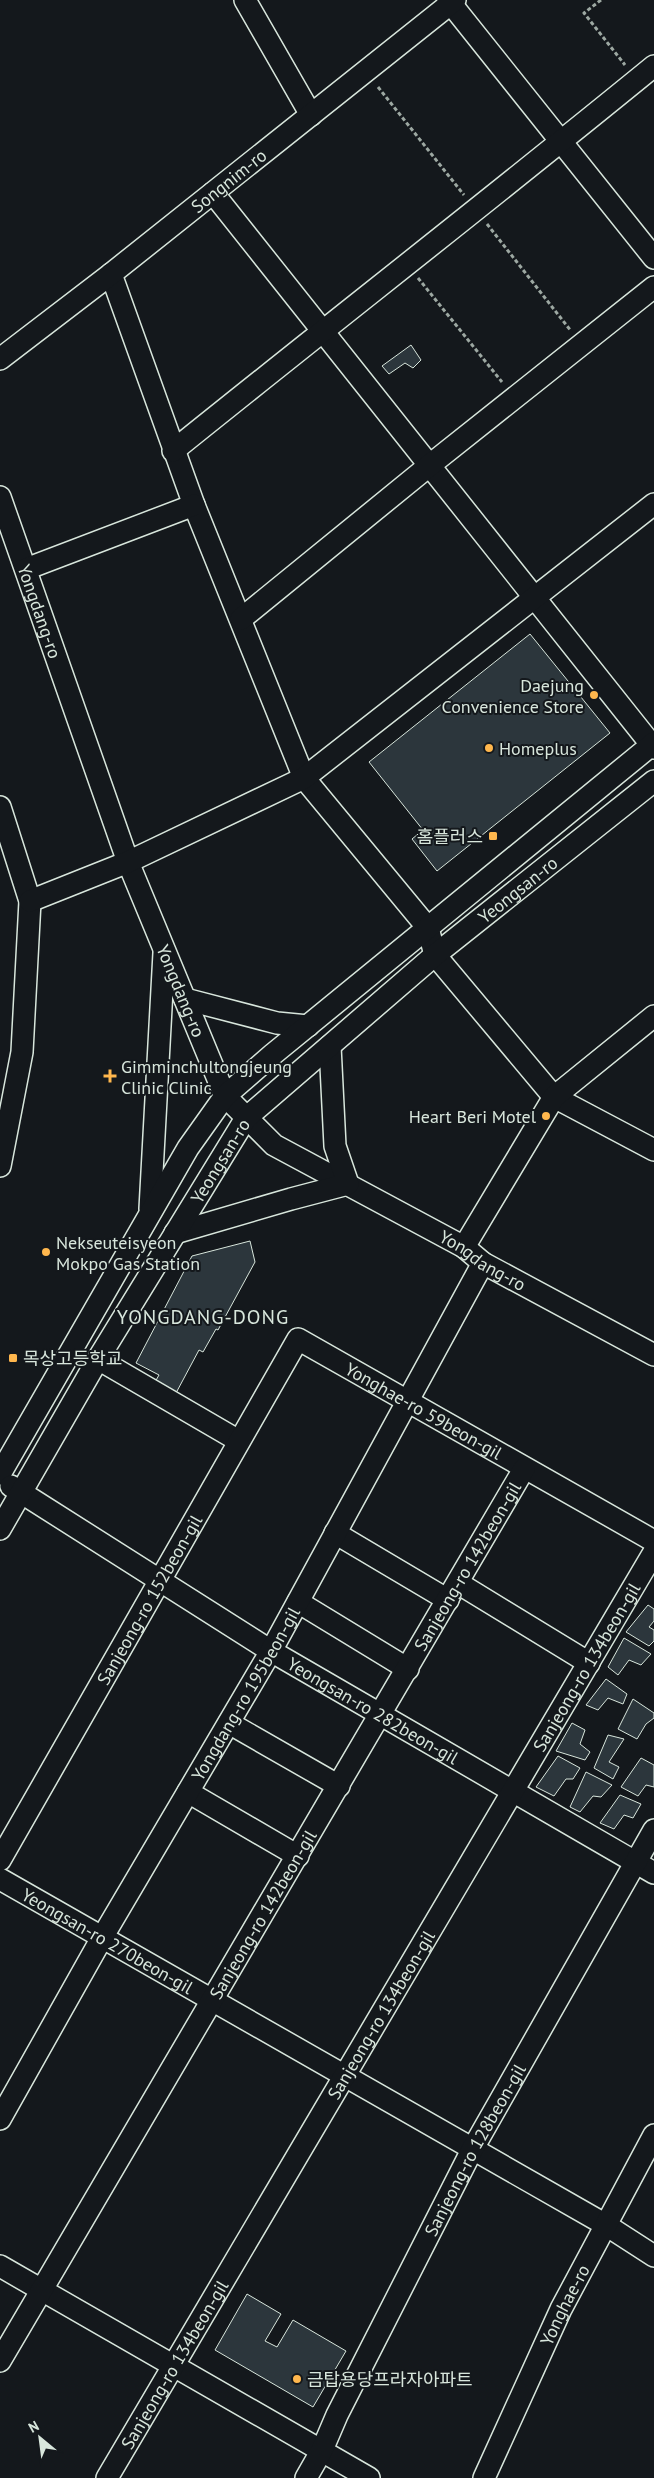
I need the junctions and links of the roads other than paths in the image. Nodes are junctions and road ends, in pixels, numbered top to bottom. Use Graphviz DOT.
graph roads {
  1 [pos="245,0"];
  2 [pos="451,1"];
  3 [pos="654,66"];
  4 [pos="311,115"];
  5 [pos="560,142"];
  6 [pos="213,193"];
  7 [pos="654,258"];
  8 [pos="111,274"];
  9 [pos="654,287"];
  10 [pos="321,332"];
  11 [pos="0,359"];
  12 [pos="173,451"];
  13 [pos="430,465"];
  14 [pos="0,496"];
  15 [pos="654,504"];
  16 [pos="194,506"];
  17 [pos="26,569"];
  18 [pos="536,596"];
  19 [pos="242,619"];
  20 [pos="653,745"];
  21 [pos="304,778"];
  22 [pos="654,781"];
  23 [pos="0,807"];
  24 [pos="128,862"];
  25 [pos="30,901"];
  26 [pos="428,928"];
  27 [pos="164,948"];
  28 [pos="435,955"];
  29 [pos="185,999"];
  30 [pos="654,1016"];
  31 [pos="308,1026"];
  32 [pos="330,1046"];
  33 [pos="225,1096"];
  34 [pos="554,1097"];
  35 [pos="246,1118"];
  36 [pos="654,1150"];
  37 [pos="0,1166"];
  38 [pos="348,1184"];
  39 [pos="149,1214"];
  40 [pos="175,1234"];
  41 [pos="464,1247"];
  42 [pos="483,1263"];
  43 [pos="298,1339"];
  44 [pos="654,1355"];
  45 [pos="98,1359"];
  46 [pos="407,1402"];
  47 [pos="239,1440"];
  48 [pos="524,1469"];
  49 [pos="0,1474"];
  50 [pos="0,1479"];
  51 [pos="22,1492"];
  52 [pos="0,1529"];
  53 [pos="336,1533"];
  54 [pos="654,1541"];
  55 [pos="654,1552"];
  56 [pos="160,1580"];
  57 [pos="453,1591"];
  58 [pos="298,1602"];
  59 [pos="271,1651"];
  60 [pos="589,1663"];
  61 [pos="408,1669"];
  62 [pos="381,1714"];
  63 [pos="229,1723"];
  64 [pos="339,1786"];
  65 [pos="513,1791"];
  66 [pos="188,1792"];
  67 [pos="654,1830"];
  68 [pos="298,1856"];
  69 [pos="0,1860"];
  70 [pos="635,1862"];
  71 [pos="654,1873"];
  72 [pos="0,1879"];
  73 [pos="103,1936"];
  74 [pos="213,2001"];
  75 [pos="344,2078"];
  76 [pos="0,2119"];
  77 [pos="654,2135"];
  78 [pos="472,2150"];
  79 [pos="606,2225"];
  80 [pos="654,2256"];
  81 [pos="0,2266"];
  82 [pos="42,2291"];
  83 [pos="0,2361"];
  84 [pos="173,2366"];
  85 [pos="322,2450"];
  86 [pos="106,2478"];
  87 [pos="306,2478"];
  88 [pos="369,2478"];
  89 [pos="484,2478"];
  1 -- 4 [label="street"];
  2 -- 4 [label="street, Songnim-ro"];
  2 -- 5 [label="street"];
  3 -- 5 [label="street"];
  4 -- 6 [label="street, Songnim-ro"];
  5 -- 7 [label="street"];
  5 -- 10 [label="street"];
  6 -- 8 [label="street, Songnim-ro"];
  6 -- 10 [label="street"];
  8 -- 11 [label="street, Songnim-ro"];
  8 -- 12 [label="street"];
  9 -- 13 [label="street"];
  10 -- 12 [label="street"];
  10 -- 13 [label="street"];
  12 -- 16 [label="street"];
  13 -- 18 [label="street"];
  13 -- 19 [label="street"];
  14 -- 17 [label="street, Yongdang-ro"];
  15 -- 18 [label="street"];
  16 -- 17 [label="street"];
  16 -- 19 [label="street"];
  17 -- 24 [label="street, Yongdang-ro"];
  18 -- 20 [label="street"];
  18 -- 21 [label="street"];
  19 -- 21 [label="street"];
  20 -- 26 [label="street, Yeongsan-ro"];
  21 -- 24 [label="street"];
  21 -- 26 [label="street"];
  22 -- 28 [label="street, Yeongsan-ro"];
  23 -- 25 [label="street"];
  24 -- 25 [label="street"];
  24 -- 27 [label="street, Yongdang-ro"];
  25 -- 37 [label="street"];
  26 -- 28 [label="street"];
  26 -- 31 [label="street, Yeongsan-ro"];
  27 -- 29 [label="street, Yongdang-ro"];
  27 -- 39 [label="street"];
  28 -- 32 [label="street, Yeongsan-ro"];
  28 -- 34 [label="street"];
  29 -- 31 [label="street"];
  29 -- 33 [label="street, Yongdang-ro"];
  30 -- 34 [label="street"];
  31 -- 33 [label="street, Yeongsan-ro"];
  32 -- 35 [label="street, Yeongsan-ro"];
  32 -- 38 [label="street"];
  33 -- 35 [label="street, Yongdang-ro"];
  33 -- 39 [label="street, Yeongsan-ro"];
  34 -- 36 [label="street"];
  34 -- 41 [label="street"];
  35 -- 38 [label="street, Yongdang-ro"];
  35 -- 40 [label="street, Yeongsan-ro"];
  38 -- 40 [label="street"];
  38 -- 41 [label="street, Yongdang-ro"];
  39 -- 49 [label="street, Yeongsan-ro"];
  40 -- 45 [label="street, Yeongsan-ro"];
  41 -- 42 [label="street, Yongdang-ro"];
  42 -- 44 [label="street, Yongdang-ro"];
  42 -- 46 [label="street, Yongdang-ro 195beon-gil"];
  43 -- 46 [label="street, Yonghae-ro 59beon-gil"];
  43 -- 47 [label="street, Sanjeong-ro 152beon-gil"];
  45 -- 47 [label="street"];
  45 -- 51 [label="street, Yeongsan-ro"];
  46 -- 48 [label="street, Yonghae-ro 59beon-gil"];
  46 -- 53 [label="street, Yongdang-ro 195beon-gil"];
  47 -- 56 [label="street, Sanjeong-ro 152beon-gil"];
  48 -- 54 [label="street, Yonghae-ro 59beon-gil"];
  48 -- 57 [label="street, Sanjeong-ro 142beon-gil"];
  50 -- 51 [label="street, Yeongsan-ro 282beon-gil"];
  51 -- 52 [label="street, Yeongsan-ro"];
  51 -- 56 [label="street, Yeongsan-ro 282beon-gil"];
  53 -- 57 [label="street"];
  53 -- 58 [label="street, Yongdang-ro 195beon-gil"];
  55 -- 60 [label="street, Sanjeong-ro 134beon-gil"];
  56 -- 59 [label="street, Yeongsan-ro 282beon-gil"];
  56 -- 69 [label="street, Sanjeong-ro 152beon-gil"];
  57 -- 60 [label="street"];
  57 -- 61 [label="street, Sanjeong-ro 142beon-gil"];
  58 -- 59 [label="street, Yongdang-ro 195beon-gil"];
  58 -- 61 [label="street"];
  59 -- 62 [label="street, Yeongsan-ro 282beon-gil"];
  59 -- 63 [label="street, Yongdang-ro 195beon-gil"];
  60 -- 65 [label="street, Sanjeong-ro 134beon-gil"];
  61 -- 62 [label="street, Sanjeong-ro 142beon-gil"];
  62 -- 64 [label="street, Sanjeong-ro 142beon-gil"];
  62 -- 65 [label="street, Yeongsan-ro 282beon-gil"];
  63 -- 64 [label="street"];
  63 -- 66 [label="street, Yongdang-ro 195beon-gil"];
  64 -- 68 [label="street, Sanjeong-ro 142beon-gil"];
  65 -- 70 [label="street, Yeongsan-ro 282beon-gil"];
  65 -- 75 [label="street, Sanjeong-ro 134beon-gil"];
  66 -- 68 [label="street"];
  66 -- 73 [label="street, Yongdang-ro 195beon-gil"];
  67 -- 70 [label="street, Sanjeong-ro 128beon-gil"];
  68 -- 74 [label="street, Sanjeong-ro 142beon-gil"];
  70 -- 71 [label="street, Yeongsan-ro 282beon-gil"];
  70 -- 78 [label="street, Sanjeong-ro 128beon-gil"];
  72 -- 73 [label="street, Yeongsan-ro 270beon-gil"];
  73 -- 74 [label="street, Yeongsan-ro 270beon-gil"];
  73 -- 76 [label="street, Yongdang-ro 195beon-gil"];
  74 -- 75 [label="street, Yeongsan-ro 270beon-gil"];
  74 -- 82 [label="street, Sanjeong-ro 142beon-gil"];
  75 -- 78 [label="street, Yeongsan-ro 270beon-gil"];
  75 -- 84 [label="street, Sanjeong-ro 134beon-gil"];
  77 -- 79 [label="street, Yonghae-ro"];
  78 -- 79 [label="street, Yeongsan-ro 270beon-gil"];
  78 -- 85 [label="street, Sanjeong-ro 128beon-gil"];
  79 -- 80 [label="street, Yeongsan-ro 270beon-gil"];
  79 -- 89 [label="street, Yonghae-ro"];
  81 -- 82 [label="street"];
  82 -- 83 [label="street, Sanjeong-ro 142beon-gil"];
  82 -- 84 [label="street"];
  84 -- 85 [label="street"];
  84 -- 86 [label="street, Sanjeong-ro 134beon-gil"];
  85 -- 87 [label="street, Sanjeong-ro 128beon-gil"];
  85 -- 88 [label="street"];
}
